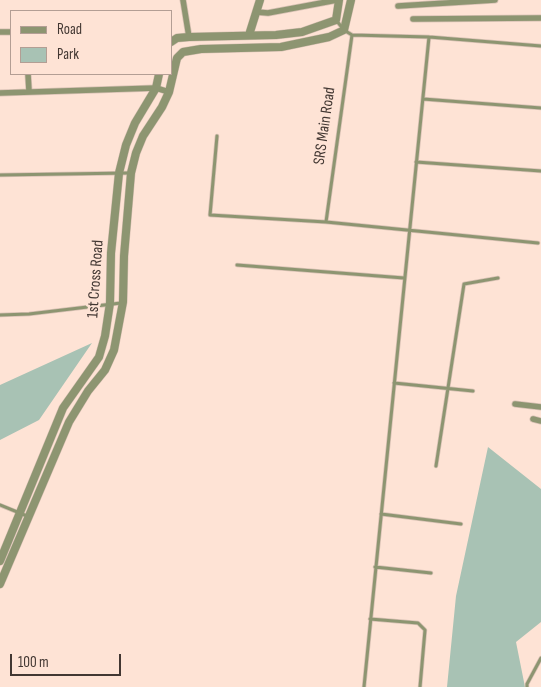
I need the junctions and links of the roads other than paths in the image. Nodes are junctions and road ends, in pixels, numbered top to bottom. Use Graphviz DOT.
graph roads {
  1 [pos="183,0"];
  2 [pos="260,0"];
  3 [pos="338,0"];
  4 [pos="351,0"];
  5 [pos="494,0"];
  6 [pos="441,1"];
  7 [pos="398,6"];
  8 [pos="256,12"];
  9 [pos="541,18"];
  10 [pos="413,19"];
  11 [pos="336,20"];
  12 [pos="344,30"];
  13 [pos="250,35"];
  14 [pos="352,35"];
  15 [pos="189,37"];
  16 [pos="429,37"];
  17 [pos="172,41"];
  18 [pos="541,46"];
  19 [pos="28,75"];
  20 [pos="159,75"];
  21 [pos="156,88"];
  22 [pos="29,91"];
  23 [pos="169,92"];
  24 [pos="0,93"];
  25 [pos="423,99"];
  26 [pos="541,108"];
  27 [pos="216,136"];
  28 [pos="416,162"];
  29 [pos="541,171"];
  30 [pos="119,173"];
  31 [pos="131,173"];
  32 [pos="0,175"];
  33 [pos="326,222"];
  34 [pos="409,230"];
  35 [pos="538,243"];
  36 [pos="237,264"];
  37 [pos="404,278"];
  38 [pos="498,278"];
  39 [pos="123,302"];
  40 [pos="110,303"];
  41 [pos="0,315"];
  42 [pos="394,383"];
  43 [pos="448,388"];
  44 [pos="473,391"];
  45 [pos="515,404"];
  46 [pos="541,407"];
  47 [pos="533,419"];
  48 [pos="541,421"];
  49 [pos="436,466"];
  50 [pos="0,505"];
  51 [pos="19,513"];
  52 [pos="381,514"];
  53 [pos="29,516"];
  54 [pos="461,524"];
  55 [pos="0,561"];
  56 [pos="376,567"];
  57 [pos="431,573"];
  58 [pos="0,584"];
  59 [pos="370,618"];
  60 [pos="541,658"];
  61 [pos="364,687"];
  62 [pos="420,687"];
  63 [pos="527,687"];
  1 -- 15 [label="street"];
  2 -- 8 [label="street"];
  3 -- 8 [label="street"];
  3 -- 11 [label="street"];
  4 -- 12 [label="street"];
  5 -- 6 [label="street"];
  6 -- 7 [label="street"];
  8 -- 13 [label="street"];
  9 -- 10 [label="street"];
  11 -- 12 [label="lane"];
  11 -- 13 [label="street"];
  12 -- 14 [label="lane"];
  12 -- 23 [label="street"];
  13 -- 15 [label="street"];
  14 -- 16 [label="lane"];
  14 -- 33 [label="lane, SRS Main Road"];
  15 -- 17 [label="street"];
  16 -- 18 [label="lane"];
  16 -- 25 [label="lane"];
  19 -- 22 [label="street"];
  20 -- 21 [label="street, 1st Cross Road"];
  21 -- 22 [label="street"];
  21 -- 23 [label="street"];
  21 -- 30 [label="street, 1st Cross Road"];
  22 -- 24 [label="street"];
  23 -- 31 [label="street"];
  25 -- 26 [label="lane"];
  25 -- 28 [label="lane"];
  27 -- 33 [label="lane"];
  28 -- 29 [label="lane"];
  28 -- 34 [label="lane"];
  30 -- 31 [label="lane"];
  30 -- 32 [label="lane"];
  30 -- 40 [label="street, 1st Cross Road"];
  31 -- 39 [label="street"];
  33 -- 34 [label="lane"];
  34 -- 35 [label="lane"];
  34 -- 37 [label="lane"];
  36 -- 37 [label="lane"];
  37 -- 42 [label="lane"];
  38 -- 43 [label="lane"];
  39 -- 40 [label="lane"];
  39 -- 53 [label="street"];
  40 -- 41 [label="lane"];
  40 -- 51 [label="street, 1st Cross Road"];
  42 -- 43 [label="lane"];
  42 -- 52 [label="lane"];
  43 -- 44 [label="lane"];
  43 -- 49 [label="lane"];
  45 -- 46 [label="street"];
  47 -- 48 [label="street"];
  50 -- 51 [label="lane"];
  51 -- 53 [label="lane"];
  51 -- 55 [label="street, 1st Cross Road"];
  52 -- 54 [label="lane"];
  52 -- 56 [label="lane"];
  53 -- 58 [label="street"];
  56 -- 57 [label="lane"];
  56 -- 59 [label="lane"];
  59 -- 61 [label="lane"];
  59 -- 62 [label="lane"];
  60 -- 63 [label="lane"];
}
